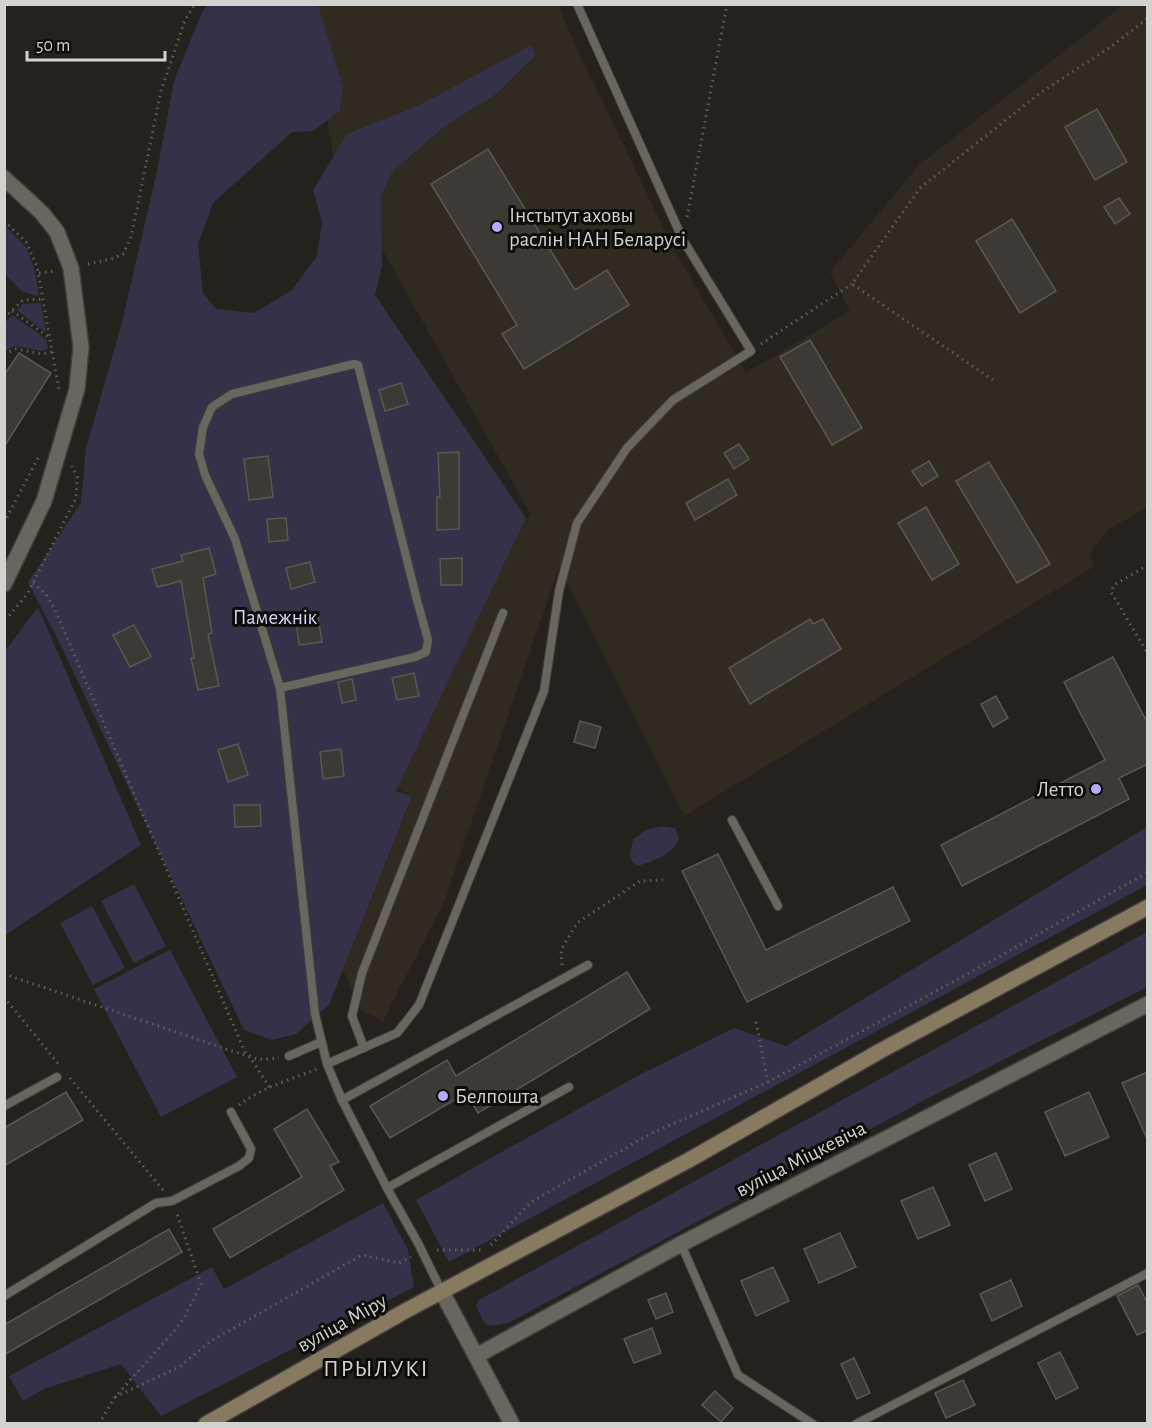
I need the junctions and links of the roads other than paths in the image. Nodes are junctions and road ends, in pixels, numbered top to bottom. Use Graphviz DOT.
graph roads {
  1 [pos="577,4"];
  2 [pos="4,178"];
  3 [pos="4,584"];
  4 [pos="502,613"];
  5 [pos="280,688"];
  6 [pos="732,820"];
  7 [pos="778,906"];
  8 [pos="1148,907"];
  9 [pos="588,965"];
  10 [pos="1148,1004"];
  11 [pos="321,1042"];
  12 [pos="364,1048"];
  13 [pos="289,1056"];
  14 [pos="327,1064"];
  15 [pos="57,1077"];
  16 [pos="569,1087"];
  17 [pos="342,1100"];
  18 [pos="4,1106"];
  19 [pos="231,1112"];
  20 [pos="387,1188"];
  21 [pos="681,1244"];
  22 [pos="1148,1274"];
  23 [pos="442,1292"];
  24 [pos="4,1296"];
  25 [pos="476,1356"];
  26 [pos="206,1424"];
  27 [pos="512,1424"];
  28 [pos="813,1424"];
  29 [pos="856,1424"];
  1 -- 12 [label="lane"];
  2 -- 3 [label="street"];
  4 -- 12 [label="lane"];
  5 -- 5 [label="lane"];
  5 -- 11 [label="lane"];
  6 -- 7 [label="lane"];
  8 -- 23 [label="street, вуліца Міру"];
  9 -- 17 [label="lane"];
  10 -- 21 [label="street, вуліца Міцкевіча"];
  11 -- 13 [label="lane"];
  11 -- 14 [label="lane"];
  12 -- 14 [label="lane"];
  14 -- 17 [label="lane"];
  15 -- 18 [label="lane"];
  16 -- 20 [label="lane"];
  17 -- 20 [label="lane"];
  19 -- 24 [label="lane"];
  20 -- 23 [label="lane"];
  21 -- 25 [label="street, вуліца Міцкевіча"];
  21 -- 28 [label="lane"];
  22 -- 29 [label="lane"];
  23 -- 25 [label="street"];
  23 -- 26 [label="street, вуліца Міру"];
  25 -- 27 [label="street"];
}
